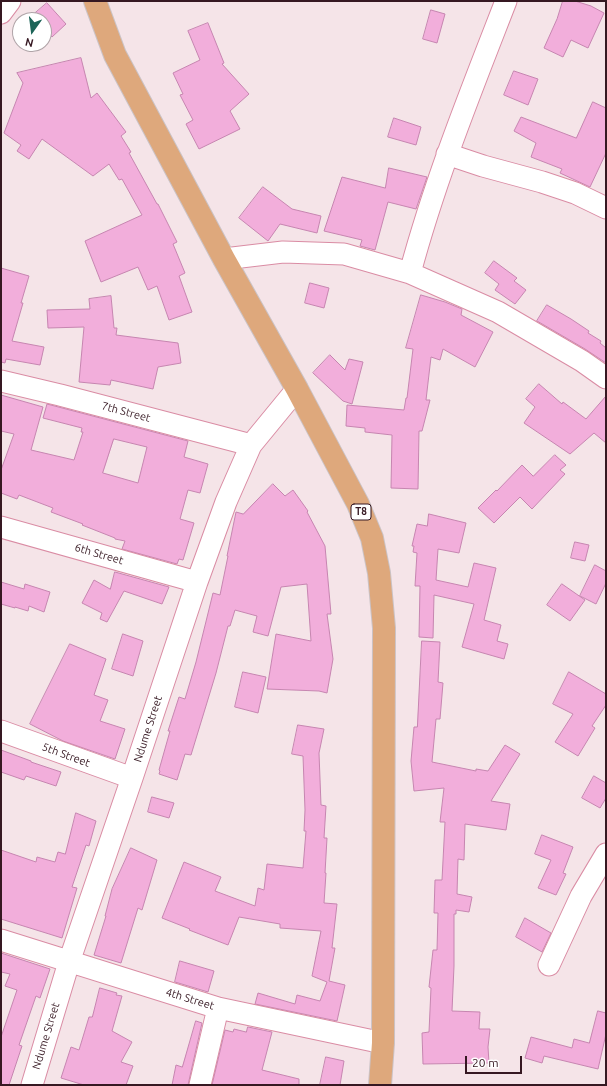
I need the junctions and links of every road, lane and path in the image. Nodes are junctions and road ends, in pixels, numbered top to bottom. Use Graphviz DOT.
graph roads {
  1 [pos="10,1"];
  2 [pos="95,1"];
  3 [pos="506,1"];
  4 [pos="1,13"];
  5 [pos="447,154"];
  6 [pos="606,208"];
  7 [pos="224,259"];
  8 [pos="410,273"];
  9 [pos="606,378"];
  10 [pos="1,382"];
  11 [pos="297,389"];
  12 [pos="251,445"];
  13 [pos="1,527"];
  14 [pos="197,582"];
  15 [pos="1,731"];
  16 [pos="132,778"];
  17 [pos="606,854"];
  18 [pos="1,940"];
  19 [pos="69,962"];
  20 [pos="548,965"];
  21 [pos="218,1008"];
  22 [pos="383,1043"];
  23 [pos="32,1085"];
  24 [pos="200,1085"];
  25 [pos="380,1085"];
  1 -- 4 [label="street"];
  2 -- 7 [label="highway, T8"];
  3 -- 5 [label="street"];
  5 -- 6 [label="street"];
  5 -- 8 [label="street"];
  7 -- 8 [label="street"];
  7 -- 11 [label="highway, T8"];
  8 -- 9 [label="street"];
  10 -- 12 [label="street, 7th Street"];
  11 -- 12 [label="street, Ndume Street"];
  11 -- 22 [label="highway, T8"];
  12 -- 14 [label="street, Ndume Street"];
  13 -- 14 [label="street, 6th Street"];
  14 -- 16 [label="street, Ndume Street"];
  15 -- 16 [label="street, 5th Street"];
  16 -- 19 [label="street, Ndume Street"];
  17 -- 20 [label="street"];
  18 -- 19 [label="street, 4th Street"];
  19 -- 21 [label="street, 4th Street"];
  19 -- 23 [label="street, Ndume Street"];
  21 -- 22 [label="street, 4th Street"];
  21 -- 24 [label="street"];
  22 -- 25 [label="highway, T8"];
}
